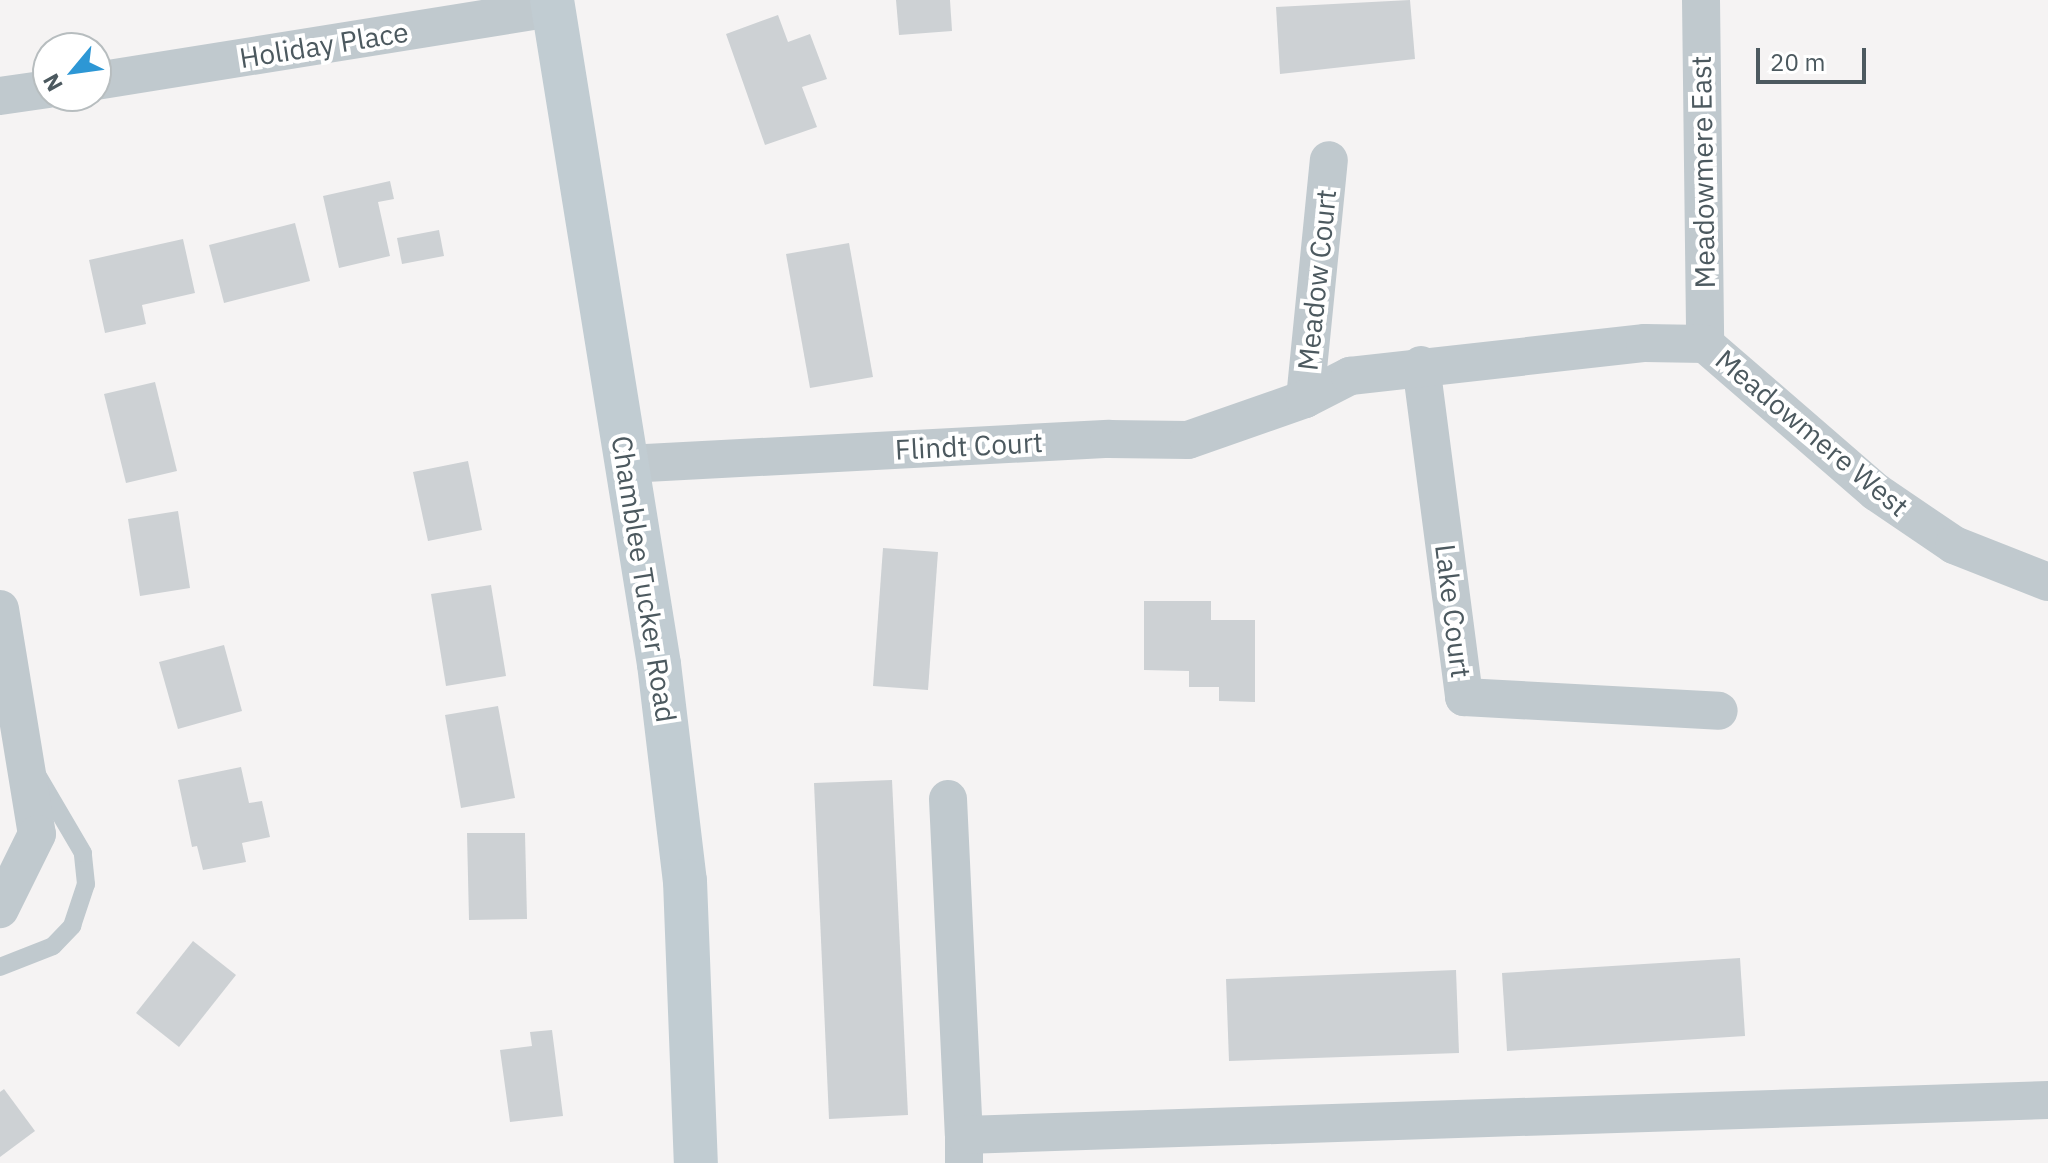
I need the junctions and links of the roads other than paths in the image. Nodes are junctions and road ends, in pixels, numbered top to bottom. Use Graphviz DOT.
graph roads {
  1 [pos="1701,0"];
  2 [pos="552,4"];
  3 [pos="112,78"];
  4 [pos="32,91"];
  5 [pos="0,96"];
  6 [pos="1329,160"];
  7 [pos="1705,344"];
  8 [pos="1421,365"];
  9 [pos="1305,399"];
  10 [pos="627,464"];
  11 [pos="2048,582"];
  12 [pos="0,609"];
  13 [pos="1719,711"];
  14 [pos="24,755"];
  15 [pos="948,799"];
  16 [pos="0,909"];
  17 [pos="0,967"];
  18 [pos="2048,1100"];
  19 [pos="964,1149"];
  20 [pos="696,1163"];
  1 -- 7 [label="street, Meadowmere East"];
  2 -- 3 [label="street, Holiday Place"];
  2 -- 10 [label="main road, Chamblee Tucker Road"];
  4 -- 5 [label="street"];
  6 -- 9 [label="street, Meadow Court"];
  7 -- 8 [label="street, Flindt Court"];
  7 -- 11 [label="street, Meadowmere West"];
  8 -- 9 [label="street, Flindt Court"];
  8 -- 13 [label="street, Lake Court"];
  9 -- 10 [label="street, Flindt Court"];
  10 -- 20 [label="main road, Chamblee Tucker Road"];
  12 -- 14 [label="street"];
  14 -- 16 [label="street"];
  14 -- 17 [label="lane"];
  15 -- 19 [label="street"];
  18 -- 19 [label="street"];
}
